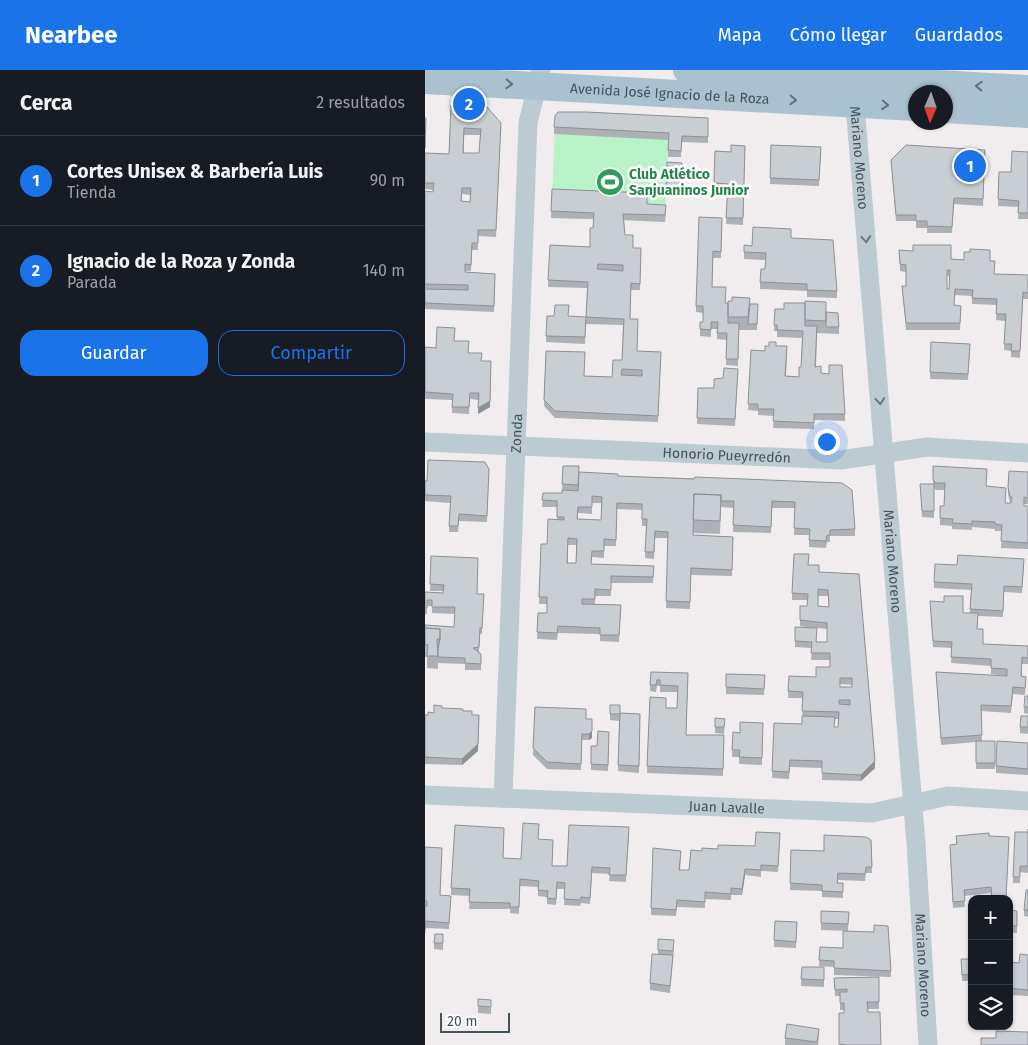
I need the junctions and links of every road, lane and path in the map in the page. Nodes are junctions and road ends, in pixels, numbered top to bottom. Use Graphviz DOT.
graph roads {
  1 [pos="687,70"];
  2 [pos="539,78"];
  3 [pos="425,80"];
  4 [pos="1028,89"];
  5 [pos="854,91"];
  6 [pos="908,105"];
  7 [pos="953,109"];
  8 [pos="1028,114"];
  9 [pos="425,442"];
  10 [pos="516,446"];
  11 [pos="884,453"];
  12 [pos="1028,453"];
  13 [pos="425,795"];
  14 [pos="503,798"];
  15 [pos="1028,801"];
  16 [pos="913,804"];
  17 [pos="928,1045"];
  1 -- 5 [label="main road, Avenida José Ignacio de la Roza"];
  3 -- 2 [label="main road, Avenida José Ignacio de la Roza, one-way"];
  2 -- 5 [label="main road, Avenida José Ignacio de la Roza, one-way"];
  2 -- 10 [label="street, Zonda"];
  4 -- 5 [label="main road, Avenida José Ignacio de la Roza, one-way"];
  5 -- 6 [label="main road, Avenida José Ignacio de la Roza, one-way"];
  5 -- 11 [label="street, Mariano Moreno, one-way"];
  7 -- 8 [label="main road"];
  9 -- 10 [label="street, Honorio Pueyrredón"];
  10 -- 11 [label="street, Honorio Pueyrredón"];
  10 -- 14 [label="street, Zonda"];
  11 -- 12 [label="street, Honorio Pueyrredón"];
  11 -- 16 [label="street, Mariano Moreno"];
  13 -- 14 [label="street, Juan Lavalle"];
  14 -- 16 [label="street, Juan Lavalle"];
  15 -- 16 [label="street, Juan Lavalle"];
  16 -- 17 [label="street, Mariano Moreno"];
}
